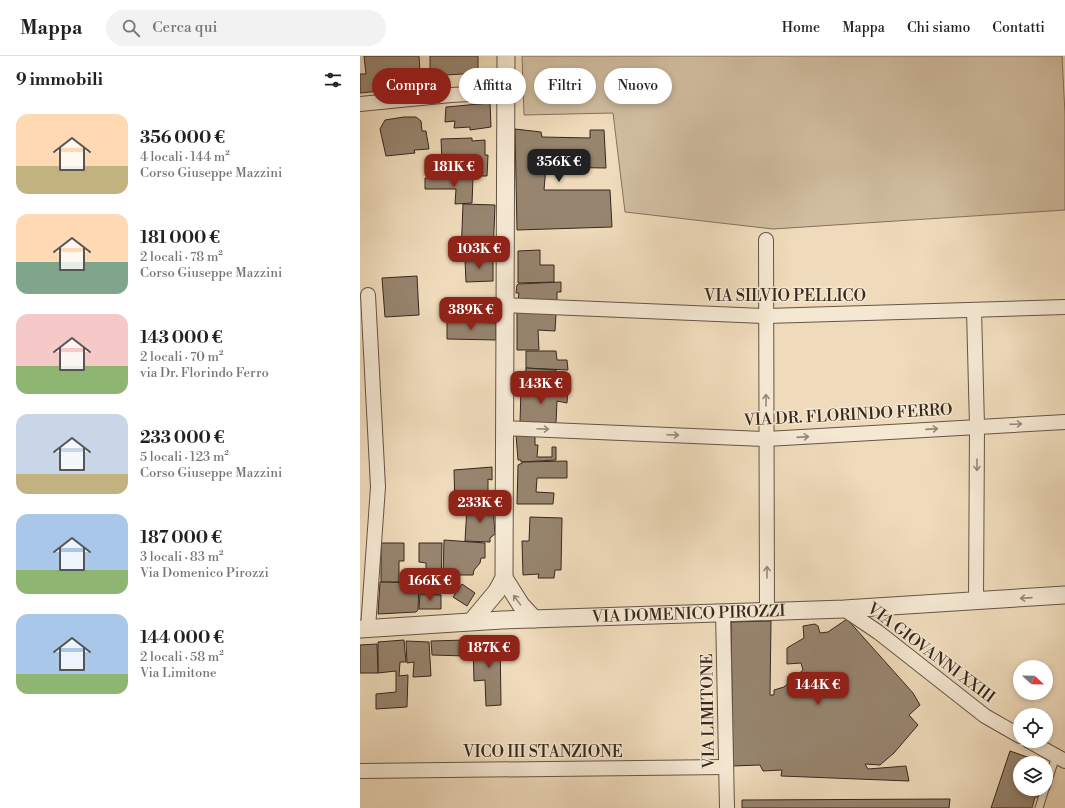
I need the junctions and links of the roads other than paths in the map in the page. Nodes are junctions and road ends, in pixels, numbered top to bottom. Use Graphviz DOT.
graph roads {
  1 [pos="506,56"];
  2 [pos="506,68"];
  3 [pos="459,95"];
  4 [pos="360,104"];
  5 [pos="507,104"];
  6 [pos="766,240"];
  7 [pos="368,295"];
  8 [pos="504,305"];
  9 [pos="1065,308"];
  10 [pos="974,310"];
  11 [pos="766,316"];
  12 [pos="1065,422"];
  13 [pos="977,426"];
  14 [pos="504,428"];
  15 [pos="766,439"];
  16 [pos="500,585"];
  17 [pos="1065,595"];
  18 [pos="976,601"];
  19 [pos="844,609"];
  20 [pos="767,611"];
  21 [pos="723,612"];
  22 [pos="518,620"];
  23 [pos="472,621"];
  24 [pos="364,628"];
  25 [pos="1013,732"];
  26 [pos="1042,748"];
  27 [pos="1060,758"];
  28 [pos="726,767"];
  29 [pos="360,771"];
  30 [pos="1053,773"];
  31 [pos="1043,796"];
  32 [pos="727,808"];
  33 [pos="1039,808"];
  1 -- 2 [label="street"];
  3 -- 4 [label="street"];
  5 -- 8 [label="street"];
  6 -- 11 [label="street"];
  7 -- 24 [label="street"];
  8 -- 11 [label="street, VIA SILVIO PELLICO"];
  8 -- 14 [label="street"];
  9 -- 10 [label="street, VIA SILVIO PELLICO"];
  10 -- 11 [label="street, VIA SILVIO PELLICO"];
  10 -- 13 [label="street"];
  15 -- 11 [label="street, one-way"];
  13 -- 12 [label="street, VIA DR. FLORINDO FERRO, one-way"];
  15 -- 13 [label="street, VIA DR. FLORINDO FERRO, one-way"];
  13 -- 18 [label="street, one-way"];
  14 -- 15 [label="street, VIA DR. FLORINDO FERRO, one-way"];
  14 -- 16 [label="street"];
  20 -- 15 [label="street, one-way"];
  22 -- 16 [label="street, one-way"];
  16 -- 22 [label="street"];
  16 -- 23 [label="street"];
  17 -- 18 [label="street, VIA DOMENICO PIROZZI, one-way"];
  18 -- 19 [label="street, VIA DOMENICO PIROZZI"];
  19 -- 20 [label="street, VIA DOMENICO PIROZZI"];
  19 -- 25 [label="street, VIA GIOVANNI XXIII"];
  20 -- 21 [label="street, VIA DOMENICO PIROZZI"];
  21 -- 22 [label="street, VIA DOMENICO PIROZZI"];
  21 -- 28 [label="street, VIA LIMITONE"];
  22 -- 23 [label="street, VIA DOMENICO PIROZZI"];
  23 -- 24 [label="street, VIA DOMENICO PIROZZI"];
  26 -- 27 [label="street"];
  27 -- 30 [label="lane"];
  28 -- 29 [label="street, VICO III STANZIONE"];
  28 -- 32 [label="street, VIA LIMITONE"];
  31 -- 33 [label="lane"];
}
